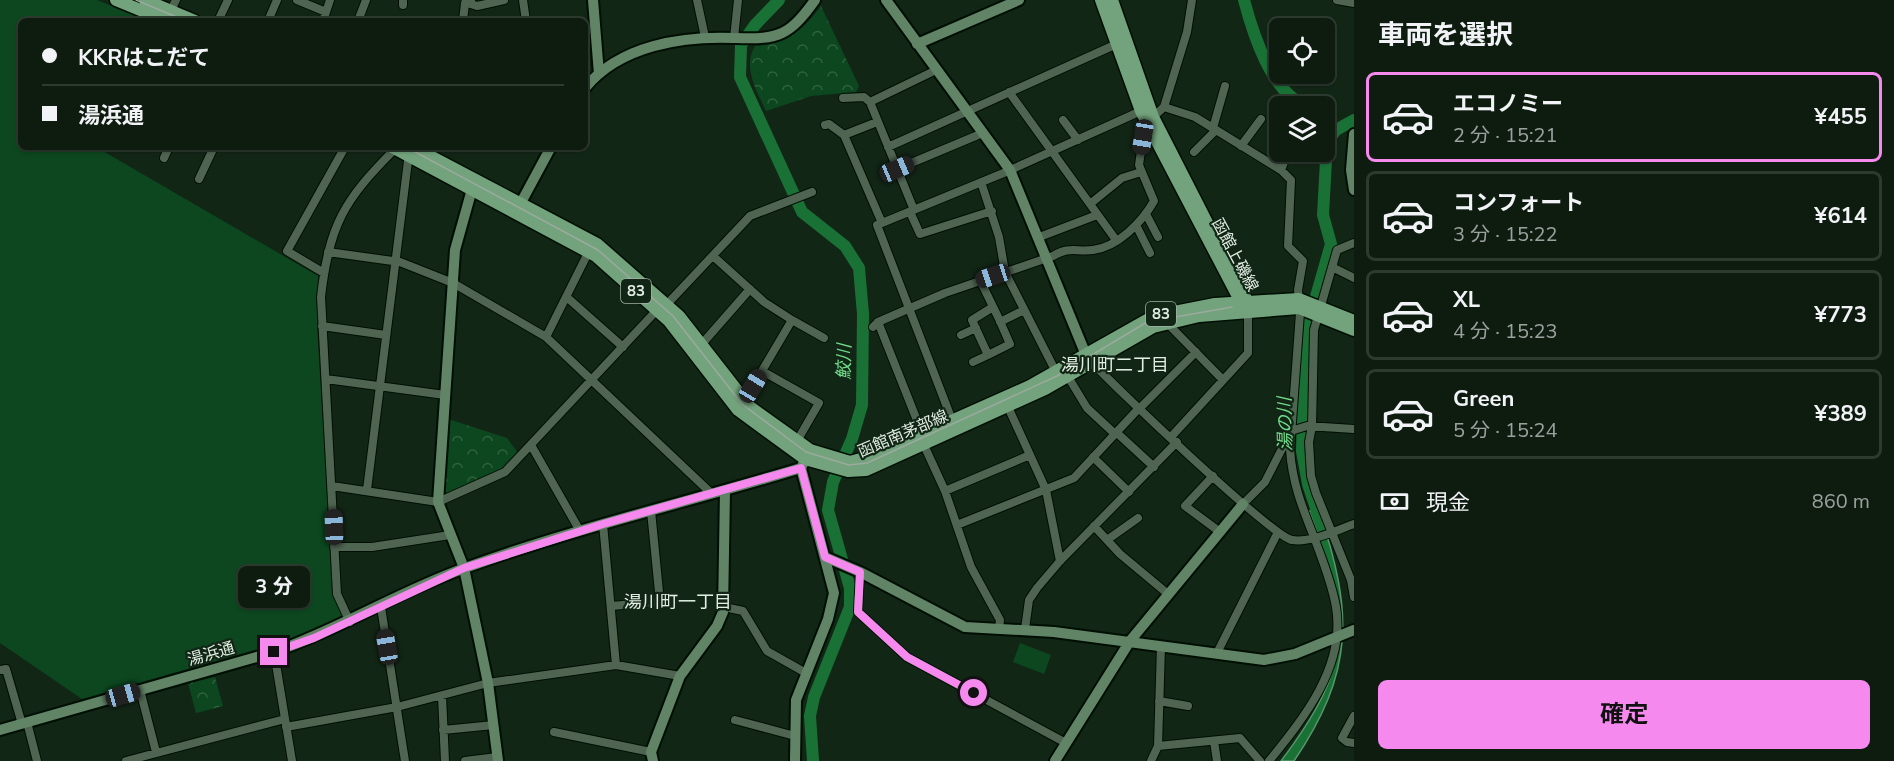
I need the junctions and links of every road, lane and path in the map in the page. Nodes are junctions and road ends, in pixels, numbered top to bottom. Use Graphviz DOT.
graph roads {
  1 [pos="116,0"];
  2 [pos="145,0"];
  3 [pos="228,0"];
  4 [pos="277,0"];
  5 [pos="297,0"];
  6 [pos="330,0"];
  7 [pos="366,0"];
  8 [pos="504,0"];
  9 [pos="523,0"];
  10 [pos="593,0"];
  11 [pos="697,0"];
  12 [pos="738,0"];
  13 [pos="815,0"];
  14 [pos="886,0"];
  15 [pos="1019,0"];
  16 [pos="1101,0"];
  17 [pos="1112,0"];
  18 [pos="1192,0"];
  19 [pos="1337,0"];
  20 [pos="466,2"];
  21 [pos="1354,3"];
  22 [pos="326,12"];
  23 [pos="168,15"];
  24 [pos="219,18"];
  25 [pos="271,18"];
  26 [pos="324,18"];
  27 [pos="359,18"];
  28 [pos="463,18"];
  29 [pos="526,18"];
  30 [pos="589,22"];
  31 [pos="705,37"];
  32 [pos="735,38"];
  33 [pos="1122,42"];
  34 [pos="917,44"];
  35 [pos="932,72"];
  36 [pos="599,74"];
  37 [pos="588,85"];
  38 [pos="1225,87"];
  39 [pos="1009,92"];
  40 [pos="843,98"];
  41 [pos="870,102"];
  42 [pos="1164,107"];
  43 [pos="966,111"];
  44 [pos="1141,111"];
  45 [pos="1261,118"];
  46 [pos="1063,120"];
  47 [pos="878,122"];
  48 [pos="1151,122"];
  49 [pos="825,125"];
  50 [pos="1215,129"];
  51 [pos="1354,134"];
  52 [pos="844,135"];
  53 [pos="978,135"];
  54 [pos="1078,140"];
  55 [pos="1241,146"];
  56 [pos="888,147"];
  57 [pos="168,150"];
  58 [pos="213,150"];
  59 [pos="343,150"];
  60 [pos="392,150"];
  61 [pos="411,150"];
  62 [pos="548,150"];
  63 [pos="1052,152"];
  64 [pos="1194,152"];
  65 [pos="1353,156"];
  66 [pos="164,159"];
  67 [pos="1284,162"];
  68 [pos="897,169"];
  69 [pos="1011,170"];
  70 [pos="1281,170"];
  71 [pos="1141,172"];
  72 [pos="200,179"];
  73 [pos="981,182"];
  74 [pos="473,184"];
  75 [pos="1354,190"];
  76 [pos="812,192"];
  77 [pos="1090,204"];
  78 [pos="518,208"];
  79 [pos="912,211"];
  80 [pos="992,212"];
  81 [pos="1097,214"];
  82 [pos="1146,214"];
  83 [pos="882,223"];
  84 [pos="1136,225"];
  85 [pos="1042,236"];
  86 [pos="1158,237"];
  87 [pos="1116,240"];
  88 [pos="1354,243"];
  89 [pos="589,251"];
  90 [pos="328,252"];
  91 [pos="1150,253"];
  92 [pos="713,256"];
  93 [pos="1046,258"];
  94 [pos="394,261"];
  95 [pos="1332,267"];
  96 [pos="1005,272"];
  97 [pos="324,273"];
  98 [pos="1354,278"];
  99 [pos="980,280"];
  100 [pos="1233,281"];
  101 [pos="453,283"];
  102 [pos="750,289"];
  103 [pos="1274,299"];
  104 [pos="570,300"];
  105 [pos="1221,303"];
  106 [pos="1245,305"];
  107 [pos="661,307"];
  108 [pos="993,307"];
  109 [pos="1310,307"];
  110 [pos="909,308"];
  111 [pos="1024,310"];
  112 [pos="792,320"];
  113 [pos="1354,321"];
  114 [pos="1000,322"];
  115 [pos="1167,323"];
  116 [pos="322,326"];
  117 [pos="976,328"];
  118 [pos="1354,330"];
  119 [pos="386,335"];
  120 [pos="961,335"];
  121 [pos="546,337"];
  122 [pos="824,338"];
  123 [pos="701,345"];
  124 [pos="623,347"];
  125 [pos="1196,352"];
  126 [pos="988,355"];
  127 [pos="1090,359"];
  128 [pos="973,362"];
  129 [pos="762,371"];
  130 [pos="1056,372"];
  131 [pos="326,379"];
  132 [pos="1070,380"];
  133 [pos="1223,380"];
  134 [pos="592,381"];
  135 [pos="379,387"];
  136 [pos="445,395"];
  137 [pos="741,406"];
  138 [pos="1142,406"];
  139 [pos="1008,407"];
  140 [pos="952,420"];
  141 [pos="1309,426"];
  142 [pos="1354,429"];
  143 [pos="1293,430"];
  144 [pos="1115,433"];
  145 [pos="923,438"];
  146 [pos="1174,440"];
  147 [pos="797,441"];
  148 [pos="531,445"];
  149 [pos="1030,455"];
  150 [pos="1093,457"];
  151 [pos="805,459"];
  152 [pos="1154,467"];
  153 [pos="1213,476"];
  154 [pos="332,486"];
  155 [pos="367,490"];
  156 [pos="1046,490"];
  157 [pos="724,491"];
  158 [pos="945,491"];
  159 [pos="1129,492"];
  160 [pos="712,494"];
  161 [pos="438,502"];
  162 [pos="1243,504"];
  163 [pos="651,511"];
  164 [pos="1138,518"];
  165 [pos="603,524"];
  166 [pos="1354,524"];
  167 [pos="957,525"];
  168 [pos="1094,526"];
  169 [pos="580,531"];
  170 [pos="1331,531"];
  171 [pos="1220,532"];
  172 [pos="1278,532"];
  173 [pos="450,535"];
  174 [pos="1316,536"];
  175 [pos="1107,540"];
  176 [pos="334,547"];
  177 [pos="829,558"];
  178 [pos="1060,561"];
  179 [pos="464,568"];
  180 [pos="856,570"];
  181 [pos="1352,579"];
  182 [pos="1168,594"];
  183 [pos="1354,597"];
  184 [pos="611,606"];
  185 [pos="381,607"];
  186 [pos="724,607"];
  187 [pos="350,621"];
  188 [pos="999,629"];
  189 [pos="1025,629"];
  190 [pos="1354,630"];
  191 [pos="1337,636"];
  192 [pos="1130,641"];
  193 [pos="1161,646"];
  194 [pos="274,652"];
  195 [pos="1216,653"];
  196 [pos="616,664"];
  197 [pos="0,670"];
  198 [pos="806,673"];
  199 [pos="680,676"];
  200 [pos="488,683"];
  201 [pos="140,690"];
  202 [pos="442,696"];
  203 [pos="1159,701"];
  204 [pos="1188,706"];
  205 [pos="397,707"];
  206 [pos="1354,716"];
  207 [pos="735,720"];
  208 [pos="24,723"];
  209 [pos="286,723"];
  210 [pos="494,725"];
  211 [pos="0,730"];
  212 [pos="443,730"];
  213 [pos="554,732"];
  214 [pos="795,736"];
  215 [pos="1214,741"];
  216 [pos="1066,743"];
  217 [pos="1354,743"];
  218 [pos="1158,746"];
  219 [pos="156,752"];
  220 [pos="652,756"];
  221 [pos="498,759"];
  222 [pos="37,761"];
  223 [pos="126,761"];
  224 [pos="292,761"];
  225 [pos="405,761"];
  226 [pos="445,761"];
  227 [pos="465,761"];
  228 [pos="795,761"];
  229 [pos="1055,761"];
  230 [pos="1151,761"];
  231 [pos="1217,761"];
  232 [pos="1260,761"];
  233 [pos="1269,761"];
  1 -- 23 [label="main road"];
  2 -- 23 [label="main road"];
  3 -- 24 [label="street"];
  4 -- 25 [label="street"];
  5 -- 22 [label="street"];
  6 -- 22 [label="street"];
  7 -- 27 [label="street"];
  8 -- 20 [label="street"];
  9 -- 29 [label="street"];
  10 -- 30 [label="street"];
  11 -- 31 [label="street"];
  12 -- 32 [label="street"];
  13 -- 32 [label="street"];
  14 -- 34 [label="street"];
  15 -- 34 [label="street"];
  16 -- 33 [label="main road, 函館上磯線"];
  17 -- 33 [label="main road, 函館上磯線"];
  18 -- 42 [label="street"];
  19 -- 21 [label="street"];
  20 -- 28 [label="street"];
  22 -- 26 [label="street"];
  30 -- 36 [label="street"];
  31 -- 32 [label="street"];
  31 -- 36 [label="street"];
  33 -- 39 [label="street"];
  33 -- 44 [label="main road, 函館上磯線"];
  33 -- 48 [label="main road, 函館上磯線"];
  34 -- 43 [label="street"];
  35 -- 41 [label="street"];
  36 -- 37 [label="street"];
  38 -- 50 [label="street"];
  39 -- 43 [label="street"];
  39 -- 63 [label="street"];
  40 -- 41 [label="street"];
  41 -- 47 [label="street"];
  42 -- 48 [label="street"];
  42 -- 50 [label="street"];
  43 -- 56 [label="street"];
  43 -- 69 [label="street"];
  44 -- 48 [label="main road, 函館上磯線"];
  44 -- 54 [label="street"];
  45 -- 55 [label="street"];
  46 -- 54 [label="street"];
  47 -- 52 [label="street"];
  47 -- 56 [label="street"];
  48 -- 71 [label="street"];
  48 -- 100 [label="main road, 函館上磯線"];
  49 -- 52 [label="street"];
  50 -- 55 [label="street"];
  50 -- 64 [label="street"];
  51 -- 65 [label="street"];
  52 -- 83 [label="street"];
  53 -- 68 [label="street"];
  54 -- 63 [label="street"];
  55 -- 70 [label="street"];
  56 -- 68 [label="street"];
  57 -- 66 [label="street"];
  58 -- 72 [label="street"];
  59 -- 97 [label="street"];
  60 -- 90 [label="street"];
  61 -- 74 [label="main road, 函館南茅部線 / 83"];
  61 -- 94 [label="street"];
  62 -- 78 [label="street"];
  63 -- 69 [label="street"];
  63 -- 77 [label="street"];
  65 -- 75 [label="street"];
  67 -- 70 [label="street"];
  68 -- 79 [label="street"];
  69 -- 73 [label="street"];
  69 -- 93 [label="street"];
  70 -- 109 [label="street"];
  71 -- 77 [label="street"];
  71 -- 82 [label="street"];
  73 -- 79 [label="street"];
  73 -- 80 [label="street"];
  74 -- 78 [label="main road, 函館南茅部線 / 83"];
  74 -- 101 [label="street"];
  76 -- 92 [label="street"];
  77 -- 81 [label="street"];
  78 -- 89 [label="main road, 函館南茅部線 / 83"];
  78 -- 107 [label="main road, 函館南茅部線 / 83"];
  79 -- 80 [label="street"];
  79 -- 83 [label="street"];
  80 -- 96 [label="street"];
  81 -- 85 [label="street"];
  81 -- 87 [label="street"];
  82 -- 84 [label="street"];
  82 -- 86 [label="street"];
  83 -- 110 [label="street"];
  84 -- 87 [label="street"];
  84 -- 91 [label="street"];
  87 -- 93 [label="street"];
  88 -- 95 [label="street"];
  89 -- 107 [label="main road, 函館南茅部線 / 83"];
  89 -- 121 [label="street"];
  90 -- 94 [label="street"];
  90 -- 97 [label="street"];
  92 -- 102 [label="street"];
  92 -- 107 [label="street"];
  93 -- 96 [label="street"];
  93 -- 127 [label="street"];
  94 -- 101 [label="street"];
  94 -- 119 [label="street"];
  95 -- 98 [label="street"];
  95 -- 109 [label="street"];
  96 -- 99 [label="street"];
  96 -- 111 [label="street"];
  97 -- 116 [label="street"];
  99 -- 108 [label="street"];
  99 -- 110 [label="street"];
  100 -- 103 [label="main road"];
  100 -- 105 [label="main road"];
  100 -- 106 [label="main road, 函館上磯線"];
  101 -- 121 [label="street"];
  101 -- 136 [label="street"];
  102 -- 112 [label="street"];
  102 -- 123 [label="street"];
  103 -- 106 [label="main road, 83"];
  103 -- 109 [label="main road, 83"];
  104 -- 124 [label="street"];
  105 -- 106 [label="main road, 83"];
  105 -- 127 [label="main road, 83"];
  106 -- 109 [label="main road, 83"];
  106 -- 115 [label="main road, 83"];
  106 -- 133 [label="street"];
  107 -- 123 [label="main road, 函館南茅部線 / 83"];
  107 -- 124 [label="street"];
  107 -- 137 [label="main road, 函館南茅部線 / 83"];
  108 -- 114 [label="street"];
  108 -- 117 [label="street"];
  109 -- 113 [label="main road, 83"];
  109 -- 118 [label="main road, 83"];
  109 -- 141 [label="street"];
  109 -- 143 [label="street"];
  110 -- 140 [label="street"];
  110 -- 145 [label="street"];
  111 -- 114 [label="street"];
  111 -- 130 [label="street"];
  112 -- 122 [label="street"];
  112 -- 129 [label="street"];
  114 -- 126 [label="street"];
  115 -- 125 [label="street"];
  115 -- 127 [label="main road, 83"];
  116 -- 119 [label="street"];
  116 -- 131 [label="street"];
  117 -- 120 [label="street"];
  117 -- 126 [label="street"];
  119 -- 135 [label="street"];
  121 -- 134 [label="street"];
  123 -- 137 [label="main road, 函館南茅部線 / 83"];
  124 -- 134 [label="street"];
  125 -- 133 [label="street"];
  125 -- 138 [label="street"];
  126 -- 128 [label="street"];
  127 -- 130 [label="main road, 函館南茅部線 / 83"];
  127 -- 138 [label="street"];
  127 -- 139 [label="main road, 函館南茅部線 / 83"];
  129 -- 137 [label="street"];
  129 -- 147 [label="street"];
  130 -- 140 [label="main road, 函館南茅部線 / 83"];
  131 -- 135 [label="street"];
  131 -- 154 [label="street"];
  132 -- 144 [label="street"];
  133 -- 146 [label="street"];
  134 -- 148 [label="street"];
  134 -- 160 [label="street"];
  135 -- 136 [label="street"];
  135 -- 155 [label="street"];
  136 -- 161 [label="street"];
  137 -- 147 [label="main road, 函館南茅部線 / 83"];
  137 -- 151 [label="main road, 函館南茅部線 / 83"];
  138 -- 144 [label="street"];
  138 -- 146 [label="street"];
  139 -- 145 [label="main road, 函館南茅部線 / 83"];
  139 -- 149 [label="street"];
  140 -- 145 [label="main road, 函館南茅部線 / 83"];
  141 -- 142 [label="street"];
  141 -- 143 [label="street"];
  141 -- 170 [label="street"];
  143 -- 162 [label="street"];
  143 -- 174 [label="street"];
  144 -- 150 [label="street"];
  144 -- 152 [label="street"];
  145 -- 151 [label="main road, 函館南茅部線 / 83"];
  145 -- 158 [label="street"];
  146 -- 152 [label="street"];
  146 -- 153 [label="street"];
  147 -- 151 [label="main road, 函館南茅部線 / 83"];
  148 -- 161 [label="street"];
  148 -- 169 [label="street"];
  149 -- 156 [label="street"];
  149 -- 158 [label="street"];
  150 -- 156 [label="street"];
  150 -- 159 [label="street"];
  151 -- 157 [label="street, 湯浜通"];
  151 -- 177 [label="street"];
  152 -- 159 [label="street"];
  153 -- 162 [label="street"];
  153 -- 171 [label="street"];
  154 -- 155 [label="street"];
  154 -- 176 [label="street"];
  155 -- 161 [label="street"];
  156 -- 167 [label="street"];
  156 -- 178 [label="street"];
  157 -- 160 [label="street, 湯浜通"];
  157 -- 186 [label="street"];
  158 -- 167 [label="street"];
  159 -- 168 [label="street"];
  160 -- 163 [label="street, 湯浜通"];
  161 -- 173 [label="street"];
  162 -- 171 [label="street"];
  162 -- 172 [label="street"];
  163 -- 165 [label="street, 湯浜通"];
  163 -- 184 [label="street"];
  164 -- 175 [label="street"];
  165 -- 169 [label="street, 湯浜通"];
  165 -- 184 [label="street"];
  166 -- 170 [label="street"];
  167 -- 188 [label="street"];
  168 -- 175 [label="street"];
  168 -- 178 [label="street"];
  169 -- 179 [label="street, 湯浜通"];
  170 -- 174 [label="street"];
  170 -- 181 [label="street"];
  171 -- 182 [label="street"];
  172 -- 174 [label="street"];
  172 -- 195 [label="street"];
  173 -- 176 [label="street"];
  173 -- 179 [label="street"];
  174 -- 191 [label="street"];
  175 -- 182 [label="street"];
  176 -- 187 [label="street"];
  177 -- 180 [label="street"];
  177 -- 198 [label="street"];
  178 -- 189 [label="street"];
  179 -- 185 [label="street, 湯浜通"];
  179 -- 200 [label="street"];
  180 -- 188 [label="street"];
  180 -- 216 [label="street"];
  181 -- 183 [label="street"];
  182 -- 192 [label="street"];
  184 -- 196 [label="street"];
  185 -- 187 [label="street, 湯浜通"];
  185 -- 205 [label="street"];
  186 -- 198 [label="street"];
  186 -- 199 [label="street"];
  187 -- 194 [label="street, 湯浜通"];
  188 -- 189 [label="street"];
  189 -- 192 [label="street"];
  190 -- 191 [label="street"];
  191 -- 195 [label="street"];
  191 -- 233 [label="street"];
  192 -- 193 [label="street"];
  192 -- 216 [label="street"];
  193 -- 195 [label="street"];
  193 -- 203 [label="street"];
  194 -- 201 [label="street, 湯浜通"];
  194 -- 209 [label="street"];
  196 -- 199 [label="street"];
  196 -- 200 [label="street"];
  197 -- 208 [label="street"];
  198 -- 214 [label="street"];
  199 -- 220 [label="street"];
  200 -- 202 [label="street"];
  200 -- 210 [label="street"];
  201 -- 208 [label="street, 湯浜通"];
  201 -- 219 [label="street"];
  202 -- 205 [label="street"];
  202 -- 212 [label="street"];
  203 -- 204 [label="street"];
  203 -- 218 [label="street"];
  205 -- 209 [label="street"];
  205 -- 225 [label="street"];
  206 -- 217 [label="street"];
  207 -- 214 [label="street"];
  208 -- 211 [label="street, 湯浜通"];
  208 -- 222 [label="street"];
  209 -- 219 [label="street"];
  209 -- 224 [label="street"];
  210 -- 212 [label="street"];
  210 -- 221 [label="street"];
  212 -- 226 [label="street"];
  213 -- 220 [label="street"];
  214 -- 228 [label="street"];
  215 -- 218 [label="street"];
  215 -- 231 [label="street"];
  215 -- 232 [label="street"];
  216 -- 229 [label="street"];
  218 -- 230 [label="street"];
  219 -- 223 [label="street"];
  221 -- 227 [label="street"];
}
